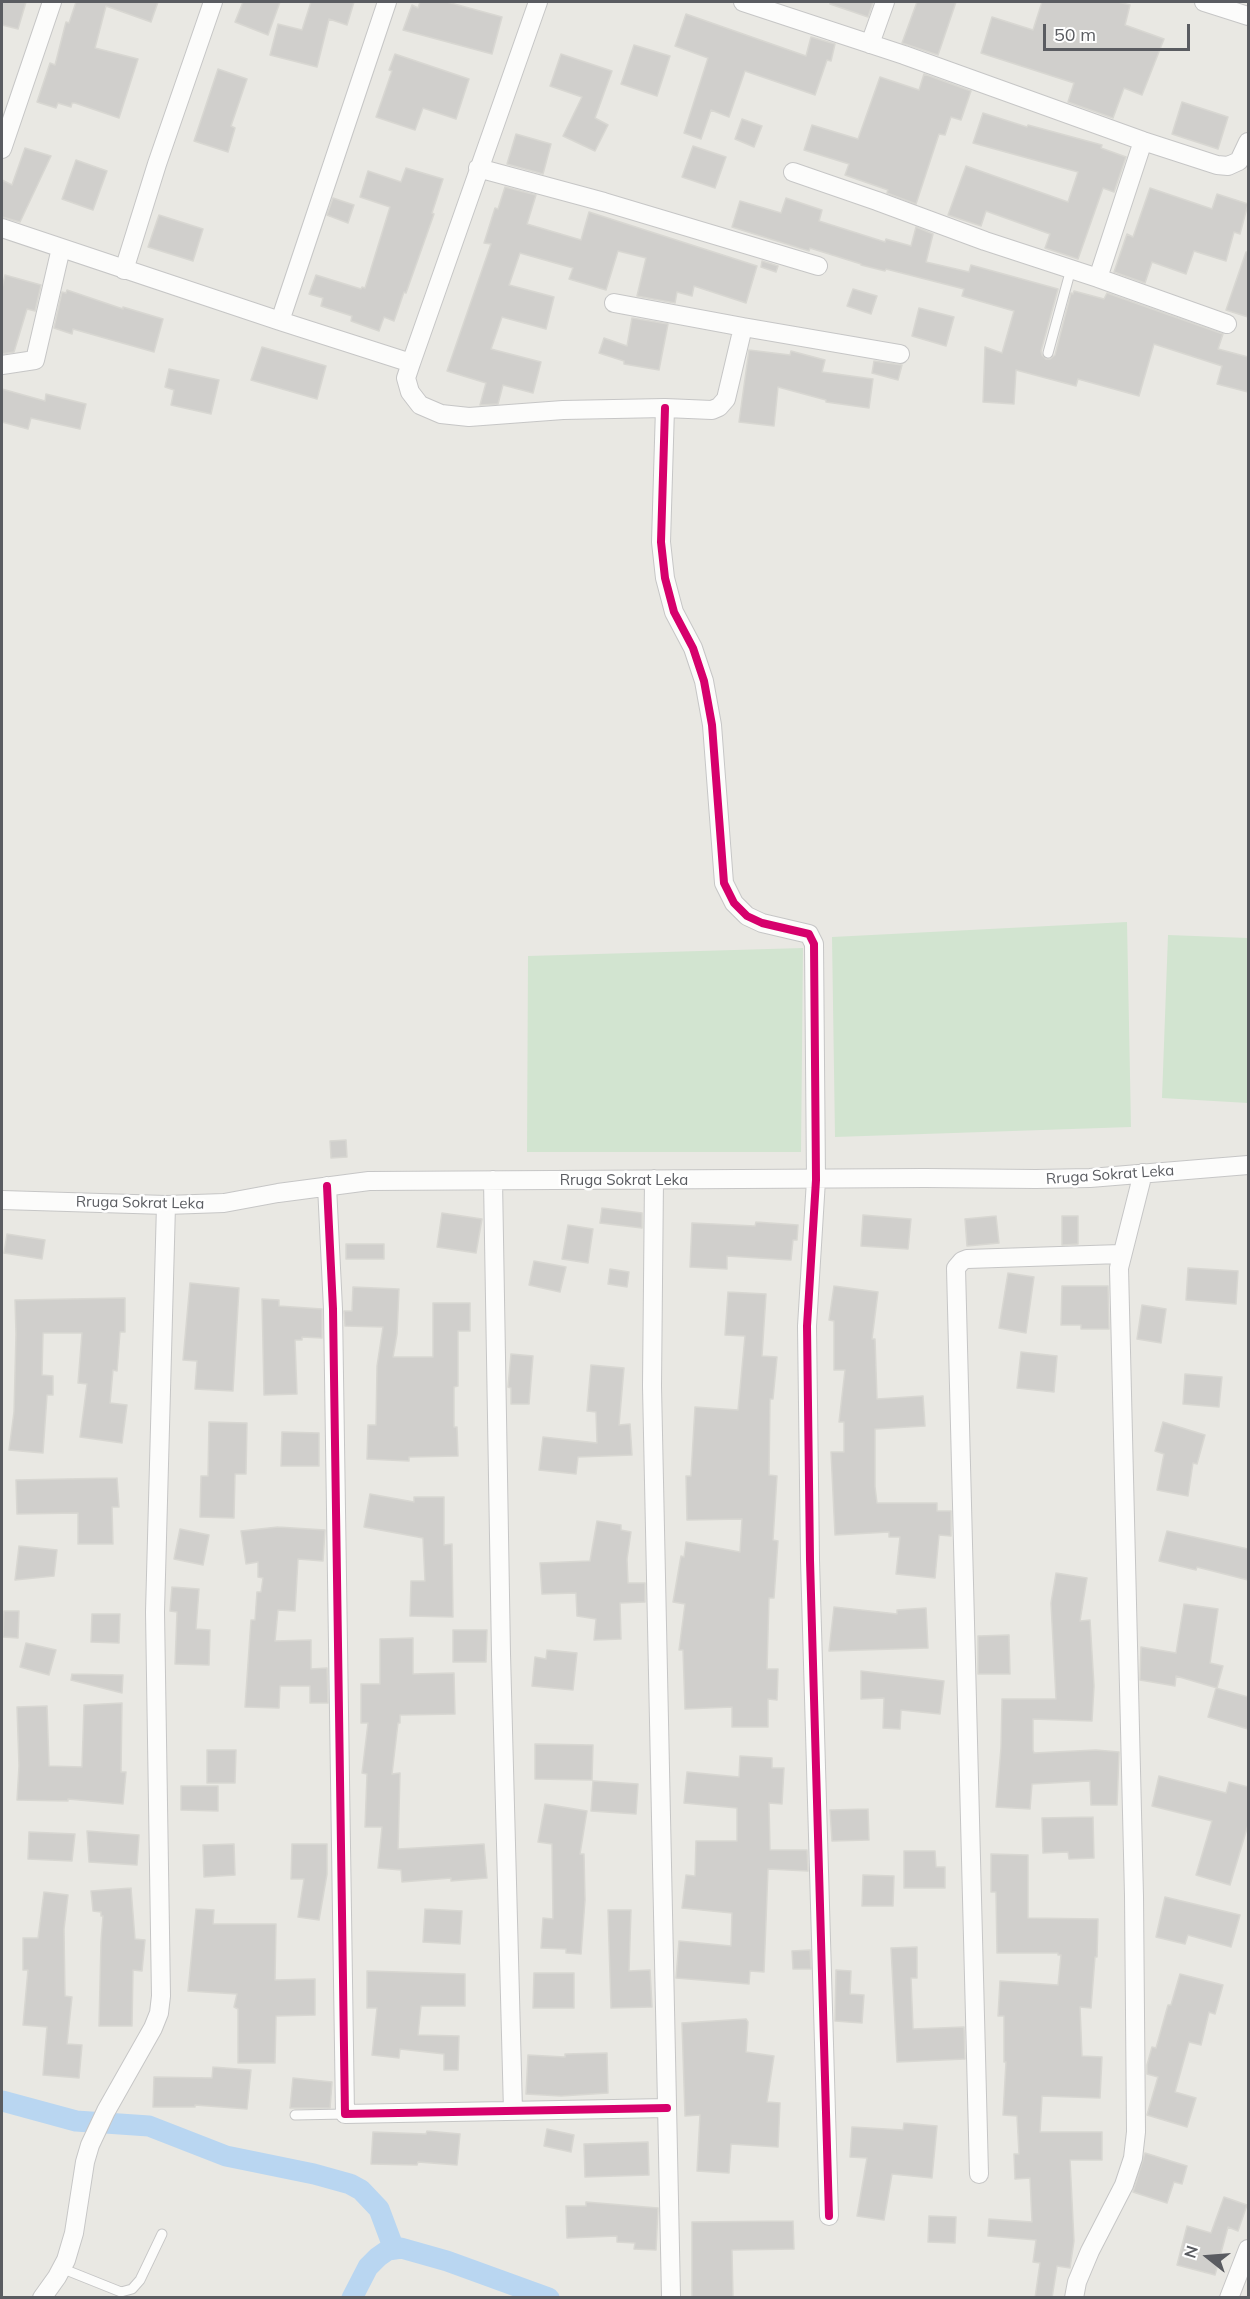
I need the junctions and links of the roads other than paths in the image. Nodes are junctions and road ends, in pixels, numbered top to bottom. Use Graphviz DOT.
graph roads {
  1 [pos="52,2"];
  2 [pos="213,2"];
  3 [pos="387,2"];
  4 [pos="538,2"];
  5 [pos="743,2"];
  6 [pos="885,2"];
  7 [pos="1204,2"];
  8 [pos="1248,16"];
  9 [pos="870,44"];
  10 [pos="1143,141"];
  11 [pos="1248,142"];
  12 [pos="2,149"];
  13 [pos="478,168"];
  14 [pos="793,172"];
  15 [pos="2,228"];
  16 [pos="62,248"];
  17 [pos="819,266"];
  18 [pos="1071,269"];
  19 [pos="124,270"];
  20 [pos="1098,278"];
  21 [pos="614,303"];
  22 [pos="280,321"];
  23 [pos="1227,324"];
  24 [pos="743,327"];
  25 [pos="1048,353"];
  26 [pos="900,354"];
  27 [pos="411,363"];
  28 [pos="2,365"];
  29 [pos="665,416"];
  30 [pos="1248,1165"];
  31 [pos="1143,1173"];
  32 [pos="654,1179"];
  33 [pos="493,1180"];
  34 [pos="816,1180"];
  35 [pos="327,1186"];
  36 [pos="2,1200"];
  37 [pos="166,1205"];
  38 [pos="1121,1254"];
  39 [pos="667,2108"];
  40 [pos="513,2111"];
  41 [pos="345,2114"];
  42 [pos="295,2115"];
  43 [pos="979,2174"];
  44 [pos="830,2216"];
  45 [pos="162,2234"];
  46 [pos="1248,2249"];
  47 [pos="61,2268"];
  48 [pos="671,2296"];
  49 [pos="42,2298"];
  50 [pos="1074,2298"];
  51 [pos="1229,2298"];
  1 -- 12 [label="street"];
  2 -- 19 [label="street"];
  3 -- 22 [label="street"];
  4 -- 13 [label="street"];
  5 -- 9 [label="street"];
  6 -- 9 [label="street"];
  7 -- 8 [label="street"];
  9 -- 10 [label="street"];
  10 -- 11 [label="street"];
  10 -- 20 [label="street"];
  13 -- 17 [label="street"];
  13 -- 27 [label="street"];
  14 -- 18 [label="street"];
  15 -- 16 [label="street"];
  16 -- 19 [label="street"];
  16 -- 28 [label="street"];
  18 -- 20 [label="street"];
  18 -- 25 [label="lane"];
  19 -- 22 [label="street"];
  20 -- 23 [label="street"];
  21 -- 24 [label="street"];
  22 -- 27 [label="street"];
  24 -- 26 [label="street"];
  24 -- 29 [label="street"];
  27 -- 29 [label="street"];
  29 -- 34 [label="street"];
  30 -- 31 [label="street, Rruga Sokrat Leka"];
  31 -- 34 [label="street, Rruga Sokrat Leka"];
  31 -- 38 [label="street"];
  32 -- 33 [label="street, Rruga Sokrat Leka"];
  32 -- 34 [label="street, Rruga Sokrat Leka"];
  32 -- 39 [label="street"];
  33 -- 35 [label="street, Rruga Sokrat Leka"];
  33 -- 40 [label="street"];
  34 -- 44 [label="street"];
  35 -- 37 [label="street, Rruga Sokrat Leka"];
  35 -- 41 [label="street"];
  36 -- 37 [label="street, Rruga Sokrat Leka"];
  37 -- 47 [label="street"];
  38 -- 43 [label="street"];
  38 -- 50 [label="street"];
  39 -- 40 [label="street"];
  39 -- 48 [label="street"];
  40 -- 41 [label="street"];
  41 -- 42 [label="lane"];
  45 -- 47 [label="lane"];
  46 -- 51 [label="street"];
  47 -- 49 [label="street"];
}
